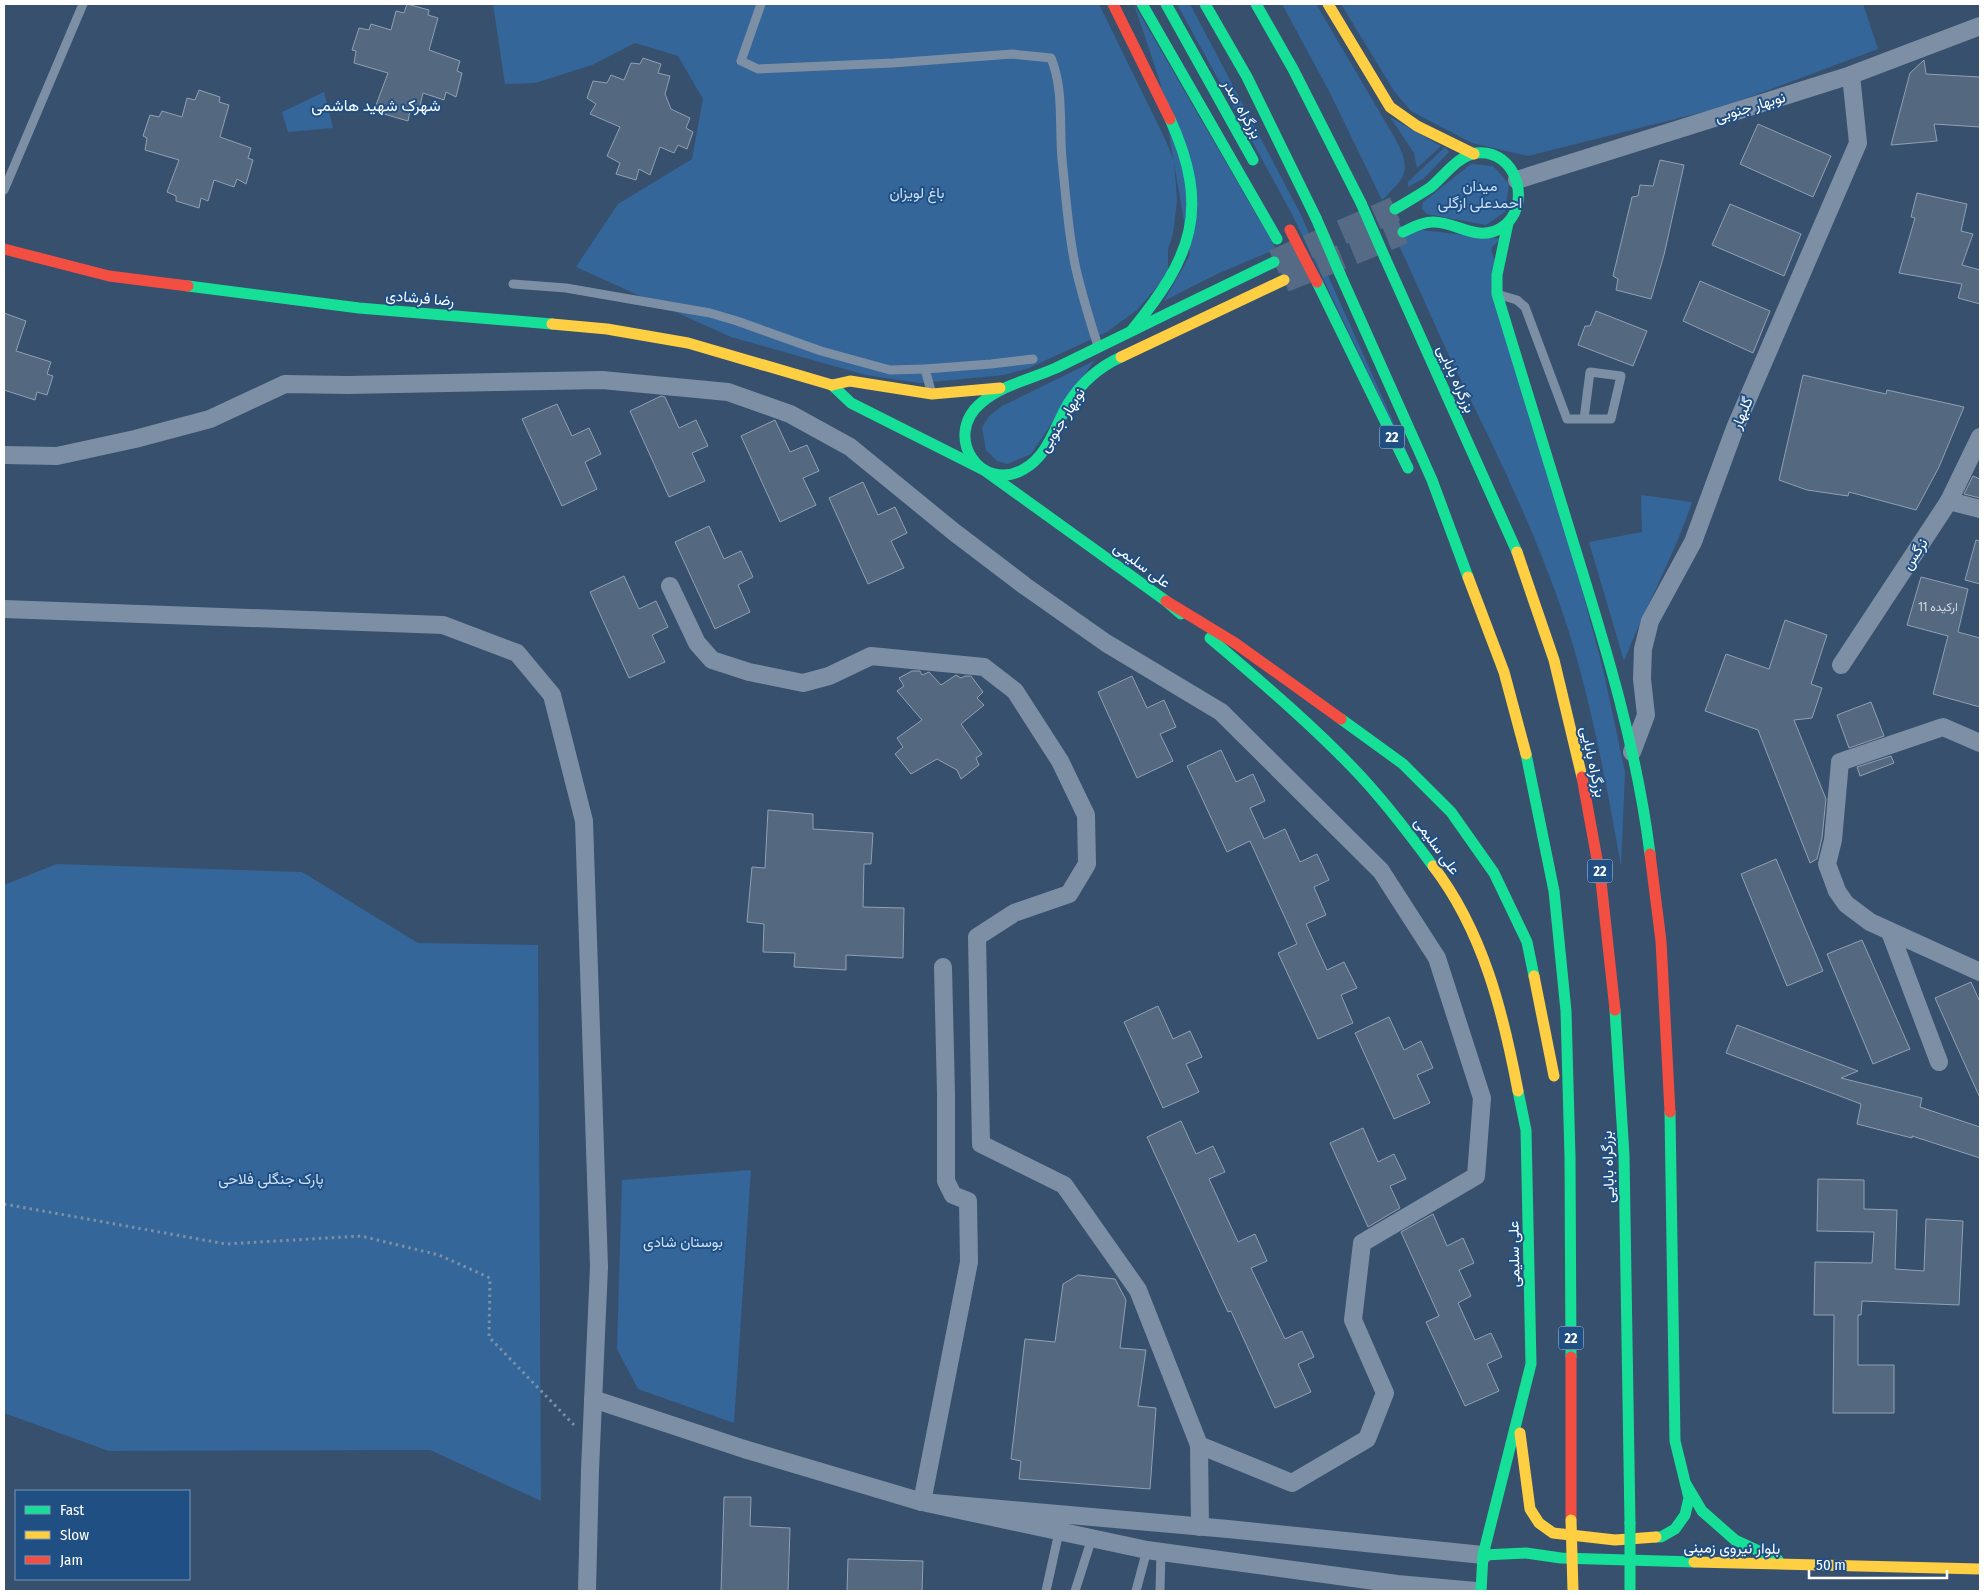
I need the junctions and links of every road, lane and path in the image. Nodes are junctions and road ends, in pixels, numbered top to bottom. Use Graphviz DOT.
graph roads {
  1 [pos="83,4"];
  2 [pos="762,4"];
  3 [pos="1114,4"];
  4 [pos="1142,4"];
  5 [pos="1166,4"];
  6 [pos="1205,4"];
  7 [pos="1256,4"];
  8 [pos="1328,4"];
  9 [pos="1980,26"];
  10 [pos="1851,75"];
  11 [pos="1474,154"];
  12 [pos="1258,169"];
  13 [pos="1518,180"];
  14 [pos="4,190"];
  15 [pos="1395,209"];
  16 [pos="1508,223"];
  17 [pos="1288,226"];
  18 [pos="1403,232"];
  19 [pos="1279,243"];
  20 [pos="4,249"];
  21 [pos="1274,262"];
  22 [pos="1284,280"];
  23 [pos="513,284"];
  24 [pos="1498,294"];
  25 [pos="1314,303"];
  26 [pos="1132,330"];
  27 [pos="1098,346"];
  28 [pos="1034,359"];
  29 [pos="925,369"];
  30 [pos="832,385"];
  31 [pos="1005,388"];
  32 [pos="932,394"];
  33 [pos="1372,398"];
  34 [pos="1584,419"];
  35 [pos="1980,437"];
  36 [pos="4,455"];
  37 [pos="984,470"];
  38 [pos="1413,479"];
  39 [pos="1949,501"];
  40 [pos="1980,508"];
  41 [pos="1432,512"];
  42 [pos="670,586"];
  43 [pos="1473,587"];
  44 [pos="1166,601"];
  45 [pos="4,609"];
  46 [pos="1841,665"];
  47 [pos="1980,743"];
  48 [pos="1632,752"];
  49 [pos="1890,932"];
  50 [pos="943,967"];
  51 [pos="1980,972"];
  52 [pos="1940,1062"];
  53 [pos="1570,1157"];
  54 [pos="4,1204"];
  55 [pos="593,1399"];
  56 [pos="1518,1420"];
  57 [pos="591,1442"];
  58 [pos="1199,1445"];
  59 [pos="1684,1482"];
  60 [pos="922,1502"];
  61 [pos="1200,1527"];
  62 [pos="1059,1532"];
  63 [pos="1092,1538"];
  64 [pos="1154,1551"];
  65 [pos="1483,1556"];
  66 [pos="1786,1564"];
  67 [pos="1980,1569"];
  68 [pos="588,1591"];
  69 [pos="1046,1591"];
  70 [pos="1075,1591"];
  71 [pos="1136,1591"];
  72 [pos="1160,1591"];
  73 [pos="1476,1591"];
  74 [pos="1481,1591"];
  75 [pos="1573,1591"];
  76 [pos="1630,1591"];
  1 -- 14 [label="lane"];
  2 -- 27 [label="lane"];
  3 -- 26 [label="main road"];
  4 -- 19 [label="main road"];
  5 -- 12 [label="main road, بزرگراه صدر"];
  6 -- 43 [label="main road, 22, bridge"];
  7 -- 76 [label="main road, بزرگراه بابایی / 22, bridge"];
  8 -- 11 [label="main road"];
  9 -- 10 [label="street, نوبهار جنوبی"];
  10 -- 13 [label="street, نوبهار جنوبی"];
  10 -- 48 [label="street, گلبهار"];
  11 -- 13 [label="main road"];
  11 -- 15 [label="main road"];
  13 -- 16 [label="main road"];
  16 -- 18 [label="main road"];
  16 -- 24 [label="main road"];
  17 -- 33 [label="main road, 22, bridge"];
  20 -- 30 [label="main road, رضا فرشادی"];
  21 -- 26 [label="main road"];
  22 -- 37 [label="main road, نوبهار جنوبی"];
  23 -- 29 [label="lane"];
  24 -- 34 [label="lane"];
  24 -- 48 [label="main road"];
  25 -- 33 [label="main road"];
  26 -- 27 [label="main road"];
  27 -- 31 [label="main road"];
  28 -- 29 [label="lane"];
  29 -- 32 [label="lane"];
  30 -- 32 [label="main road"];
  30 -- 37 [label="main road, علی سلیمی"];
  31 -- 32 [label="main road"];
  31 -- 37 [label="main road"];
  33 -- 38 [label="main road, 22"];
  34 -- 34 [label="lane"];
  35 -- 39 [label="street, نرگس"];
  36 -- 58 [label="street"];
  37 -- 44 [label="main road, علی سلیمی"];
  39 -- 40 [label="street"];
  39 -- 46 [label="street, نرگس"];
  41 -- 43 [label="main road, 22"];
  42 -- 58 [label="street"];
  43 -- 53 [label="main road, 22"];
  44 -- 53 [label="main road"];
  44 -- 56 [label="main road, علی سلیمی"];
  45 -- 55 [label="street"];
  47 -- 49 [label="street"];
  48 -- 59 [label="main road"];
  49 -- 51 [label="street"];
  49 -- 52 [label="street"];
  50 -- 60 [label="street"];
  53 -- 75 [label="main road, 22, bridge"];
  54 -- 57 [label="path"];
  55 -- 57 [label="street"];
  55 -- 60 [label="street"];
  56 -- 59 [label="main road"];
  56 -- 65 [label="main road, علی سلیمی"];
  57 -- 68 [label="street"];
  58 -- 61 [label="street"];
  59 -- 66 [label="main road"];
  60 -- 61 [label="street"];
  60 -- 62 [label="street"];
  61 -- 65 [label="street"];
  62 -- 63 [label="street"];
  62 -- 69 [label="lane"];
  63 -- 64 [label="street"];
  63 -- 70 [label="lane"];
  64 -- 71 [label="lane"];
  64 -- 72 [label="lane"];
  64 -- 73 [label="street"];
  65 -- 66 [label="main road, بلوار نیروی زمینی"];
  65 -- 74 [label="main road, علی سلیمی"];
  66 -- 67 [label="main road, بلوار نیروی زمینی"];
}
